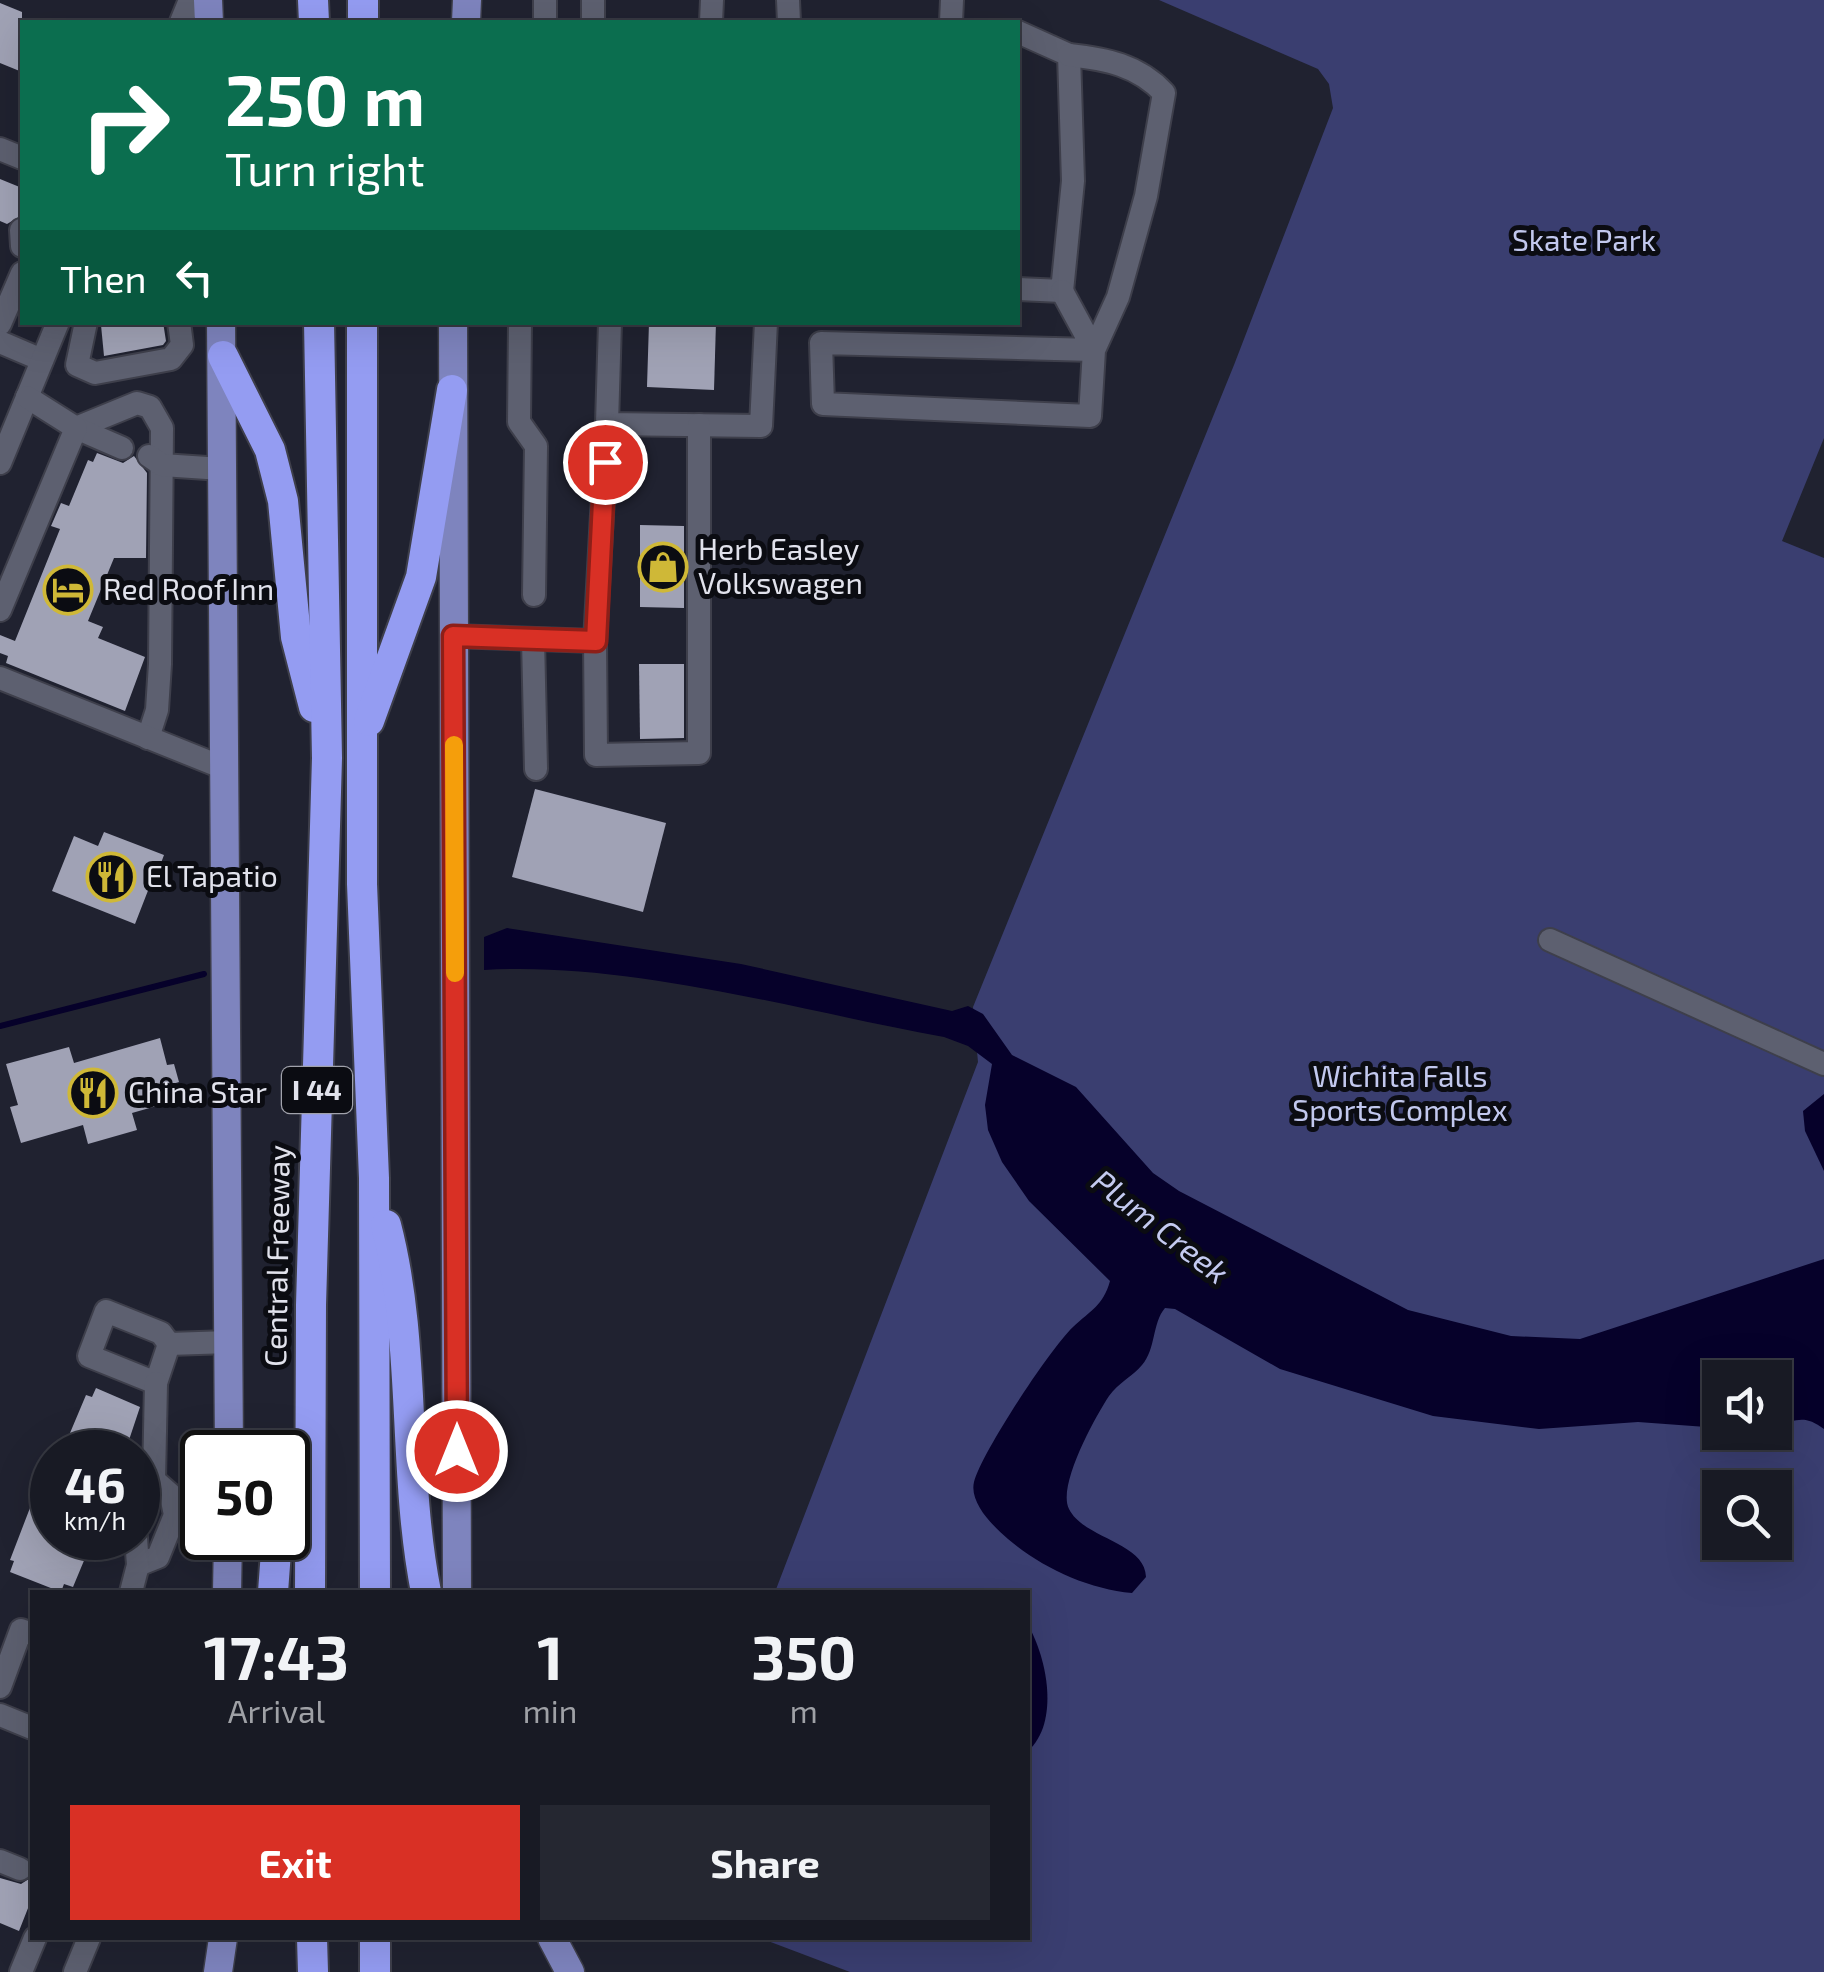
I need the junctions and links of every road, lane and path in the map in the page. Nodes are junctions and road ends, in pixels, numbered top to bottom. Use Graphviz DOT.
graph roads {
  1 [pos="1020,33"];
  2 [pos="1068,55"];
  3 [pos="20,277"];
  4 [pos="1020,290"];
  5 [pos="1062,291"];
  6 [pos="0,324"];
  7 [pos="57,325"];
  8 [pos="85,325"];
  9 [pos="179,325"];
  10 [pos="221,325"];
  11 [pos="319,325"];
  12 [pos="362,325"];
  13 [pos="453,325"];
  14 [pos="520,325"];
  15 [pos="610,325"];
  16 [pos="766,325"];
  17 [pos="0,342"];
  18 [pos="1094,350"];
  19 [pos="222,356"];
  20 [pos="42,360"];
  21 [pos="452,390"];
  22 [pos="27,397"];
  23 [pos="607,424"];
  24 [pos="699,425"];
  25 [pos="76,428"];
  26 [pos="122,448"];
  27 [pos="155,460"];
  28 [pos="0,463"];
  29 [pos="222,468"];
  30 [pos="534,594"];
  31 [pos="0,610"];
  32 [pos="453,636"];
  33 [pos="533,639"];
  34 [pos="596,641"];
  35 [pos="0,678"];
  36 [pos="148,738"];
  37 [pos="362,743"];
  38 [pos="327,758"];
  39 [pos="224,768"];
  40 [pos="536,769"];
  41 [pos="1550,940"];
  42 [pos="1824,1064"];
  43 [pos="374,1178"];
  44 [pos="229,1342"];
  45 [pos="168,1344"];
  46 [pos="156,1383"];
  47 [pos="309,1422"];
  48 [pos="229,1430"];
  49 [pos="306,1430"];
  50 [pos="138,1560"];
  51 [pos="228,1560"];
  52 [pos="276,1560"];
  53 [pos="138,1565"];
  54 [pos="132,1590"];
  55 [pos="227,1590"];
  56 [pos="272,1590"];
  57 [pos="310,1590"];
  58 [pos="375,1590"];
  59 [pos="426,1590"];
  60 [pos="457,1590"];
  61 [pos="30,1633"];
  62 [pos="0,1688"];
  63 [pos="0,1715"];
  64 [pos="30,1727"];
  65 [pos="33,1940"];
  66 [pos="88,1940"];
  67 [pos="224,1940"];
  68 [pos="312,1940"];
  69 [pos="375,1940"];
  70 [pos="553,1940"];
  71 [pos="21,1972"];
  72 [pos="76,1972"];
  73 [pos="218,1972"];
  74 [pos="313,1972"];
  75 [pos="375,1972"];
  76 [pos="570,1972"];
  1 -- 2 [label="street"];
  2 -- 5 [label="street"];
  2 -- 18 [label="street"];
  3 -- 6 [label="street"];
  4 -- 5 [label="street"];
  5 -- 18 [label="street"];
  7 -- 20 [label="street"];
  8 -- 9 [label="street"];
  10 -- 19 [label="main road, Central Freeway"];
  11 -- 38 [label="highway, Central Freeway / I 44"];
  12 -- 37 [label="highway, I 44"];
  13 -- 21 [label="main road"];
  14 -- 30 [label="street"];
  15 -- 23 [label="street"];
  16 -- 24 [label="street"];
  17 -- 20 [label="street"];
  18 -- 18 [label="street"];
  19 -- 29 [label="main road, Central Freeway"];
  19 -- 38 [label="highway"];
  20 -- 22 [label="street"];
  21 -- 32 [label="main road"];
  21 -- 37 [label="highway"];
  22 -- 25 [label="street"];
  22 -- 28 [label="street"];
  23 -- 24 [label="street"];
  23 -- 34 [label="street"];
  24 -- 34 [label="street"];
  25 -- 26 [label="street"];
  25 -- 27 [label="street"];
  25 -- 31 [label="street"];
  27 -- 29 [label="street"];
  27 -- 36 [label="street"];
  29 -- 39 [label="main road, Central Freeway"];
  32 -- 33 [label="street"];
  32 -- 60 [label="main road"];
  33 -- 34 [label="street"];
  33 -- 40 [label="street"];
  35 -- 36 [label="street"];
  36 -- 39 [label="street"];
  37 -- 43 [label="highway, I 44"];
  38 -- 47 [label="highway, Central Freeway / I 44"];
  39 -- 44 [label="main road, Central Freeway"];
  41 -- 42 [label="street"];
  43 -- 58 [label="highway, I 44"];
  43 -- 59 [label="highway"];
  44 -- 45 [label="street"];
  44 -- 48 [label="main road, Central Freeway"];
  45 -- 46 [label="street"];
  45 -- 46 [label="street"];
  46 -- 53 [label="street"];
  47 -- 49 [label="highway"];
  47 -- 57 [label="highway, Central Freeway / I 44"];
  50 -- 53 [label="street"];
  51 -- 55 [label="main road"];
  52 -- 56 [label="highway"];
  53 -- 54 [label="street"];
  61 -- 62 [label="street"];
  63 -- 64 [label="street"];
  65 -- 71 [label="street"];
  66 -- 72 [label="street"];
  67 -- 73 [label="main road"];
  68 -- 74 [label="highway"];
  69 -- 75 [label="highway"];
  70 -- 76 [label="main road"];
}
